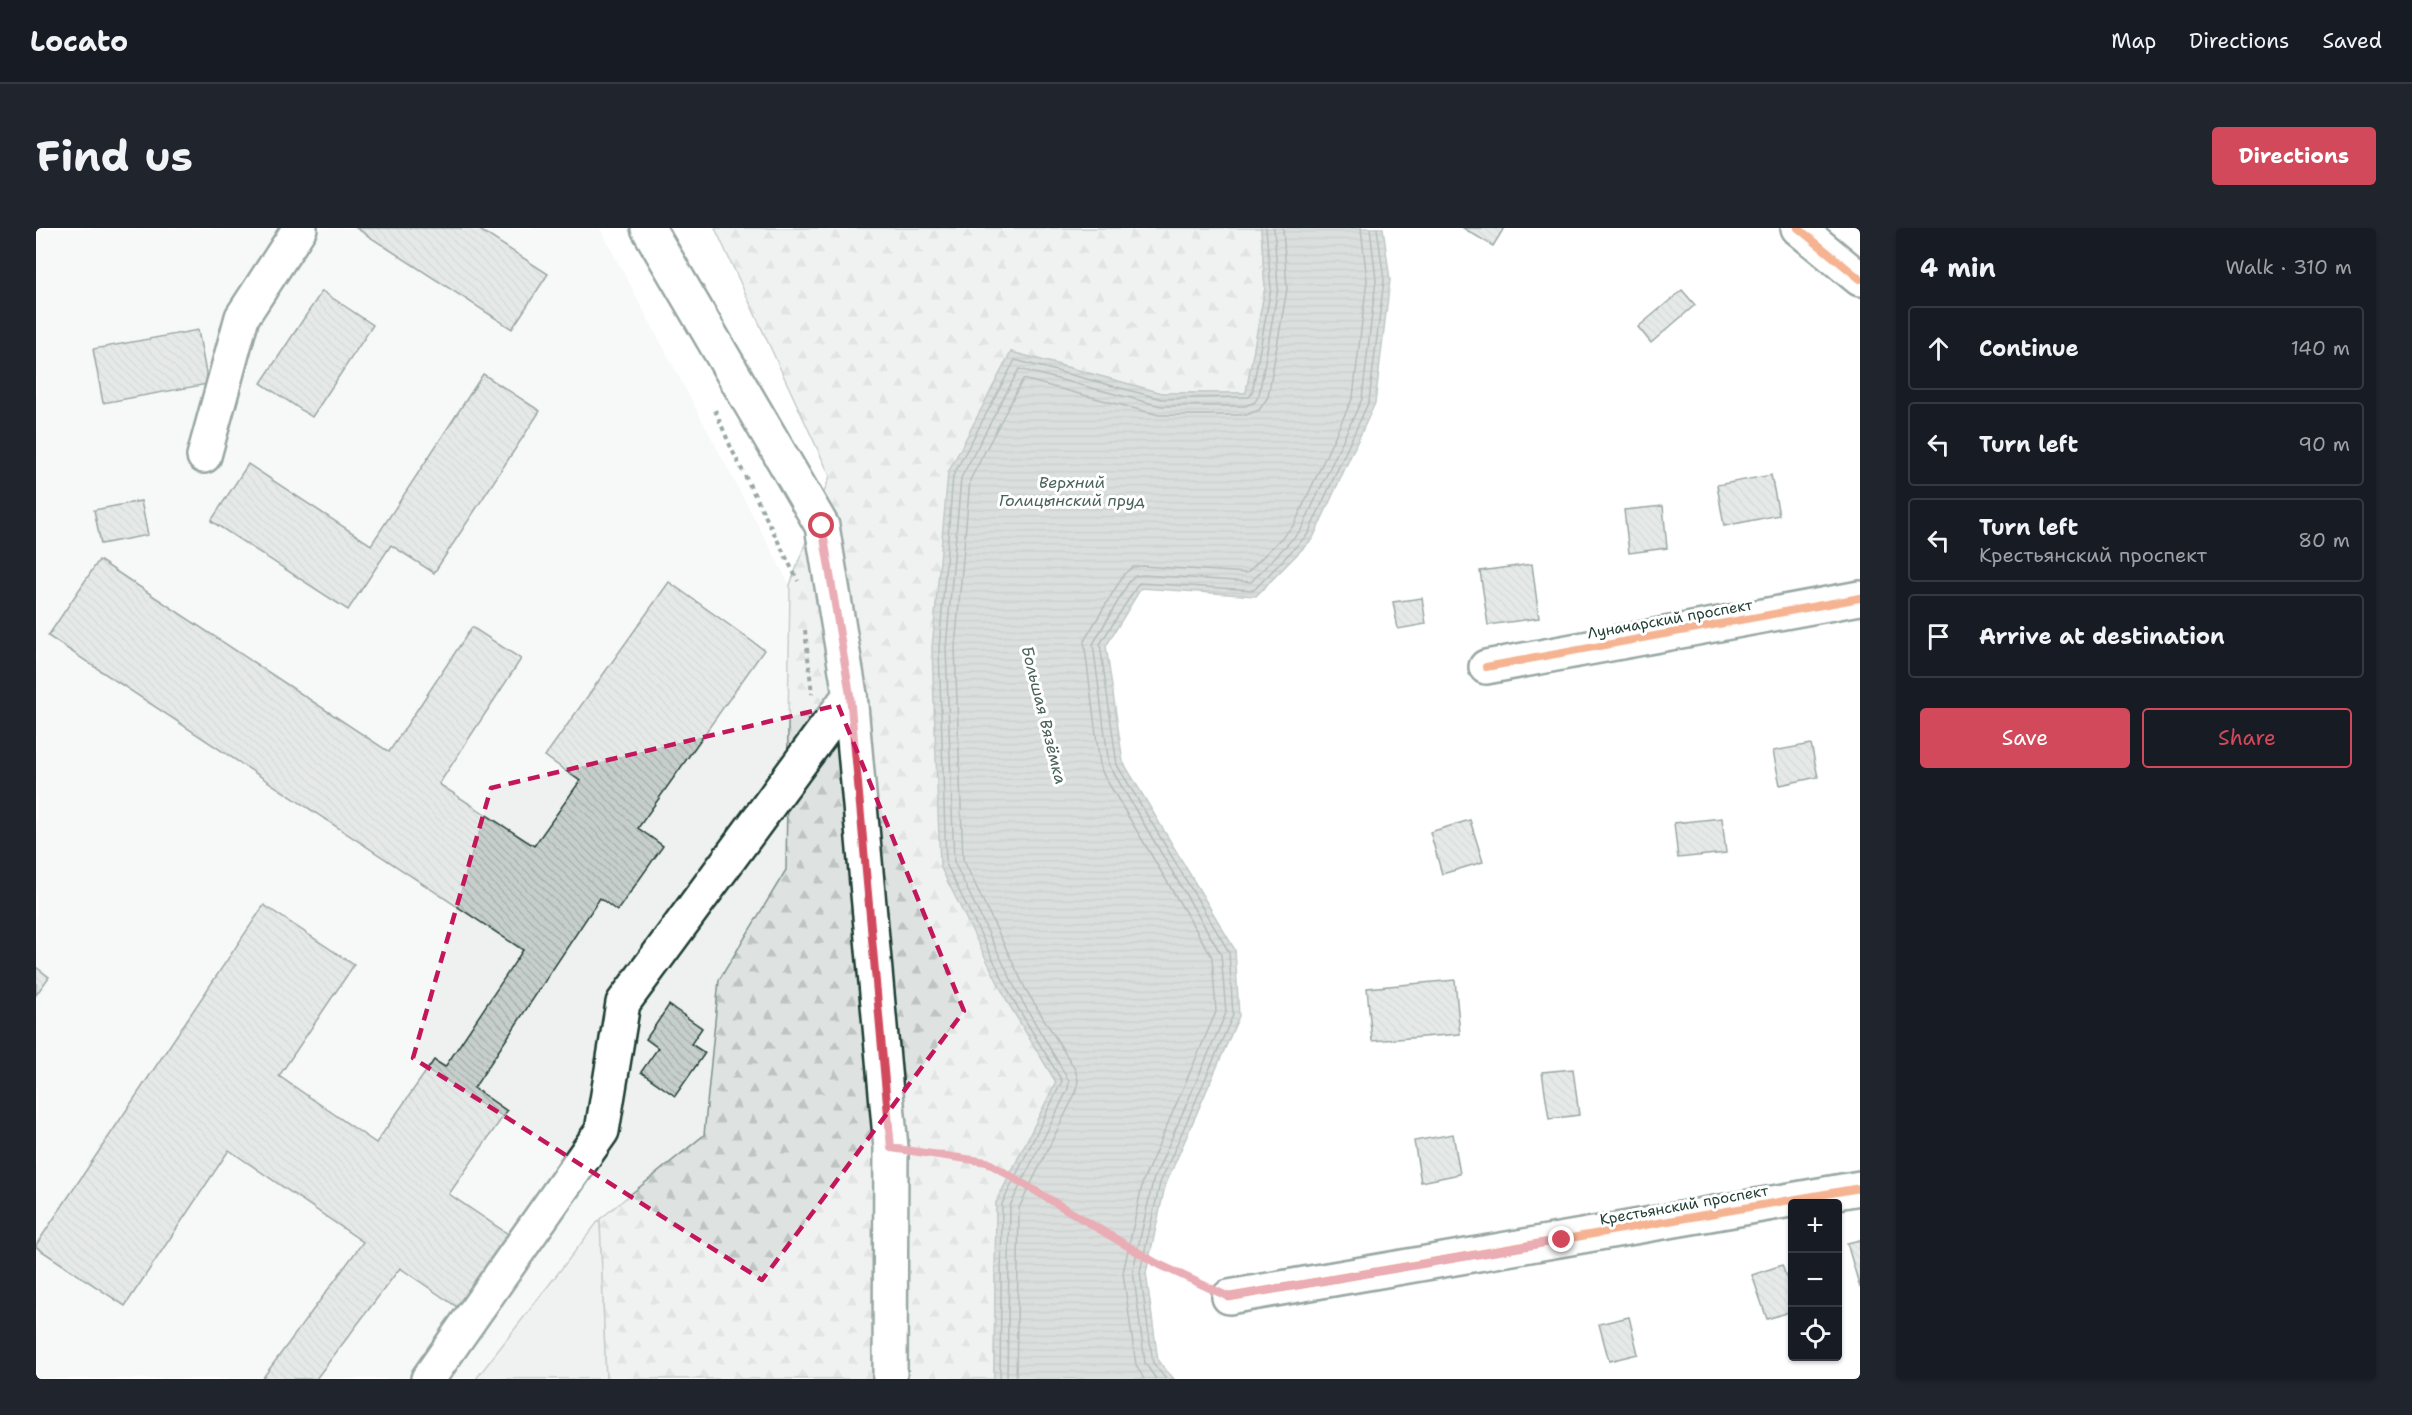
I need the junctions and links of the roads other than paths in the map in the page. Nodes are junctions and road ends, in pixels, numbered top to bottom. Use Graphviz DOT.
graph roads {
  1 [pos="300,228"];
  2 [pos="648,228"];
  3 [pos="1798,228"];
  4 [pos="1860,279"];
  5 [pos="204,456"];
  6 [pos="1860,598"];
  7 [pos="1486,667"];
  8 [pos="850,695"];
  9 [pos="1860,1188"];
  10 [pos="1229,1297"];
  11 [pos="428,1379"];
  12 [pos="890,1379"];
  1 -- 5 [label="street"];
  2 -- 8 [label="street"];
  3 -- 4 [label="street"];
  6 -- 7 [label="street, Луначарский проспект"];
  8 -- 11 [label="street"];
  8 -- 12 [label="street"];
  9 -- 10 [label="street, Крестьянский проспект"];
}
